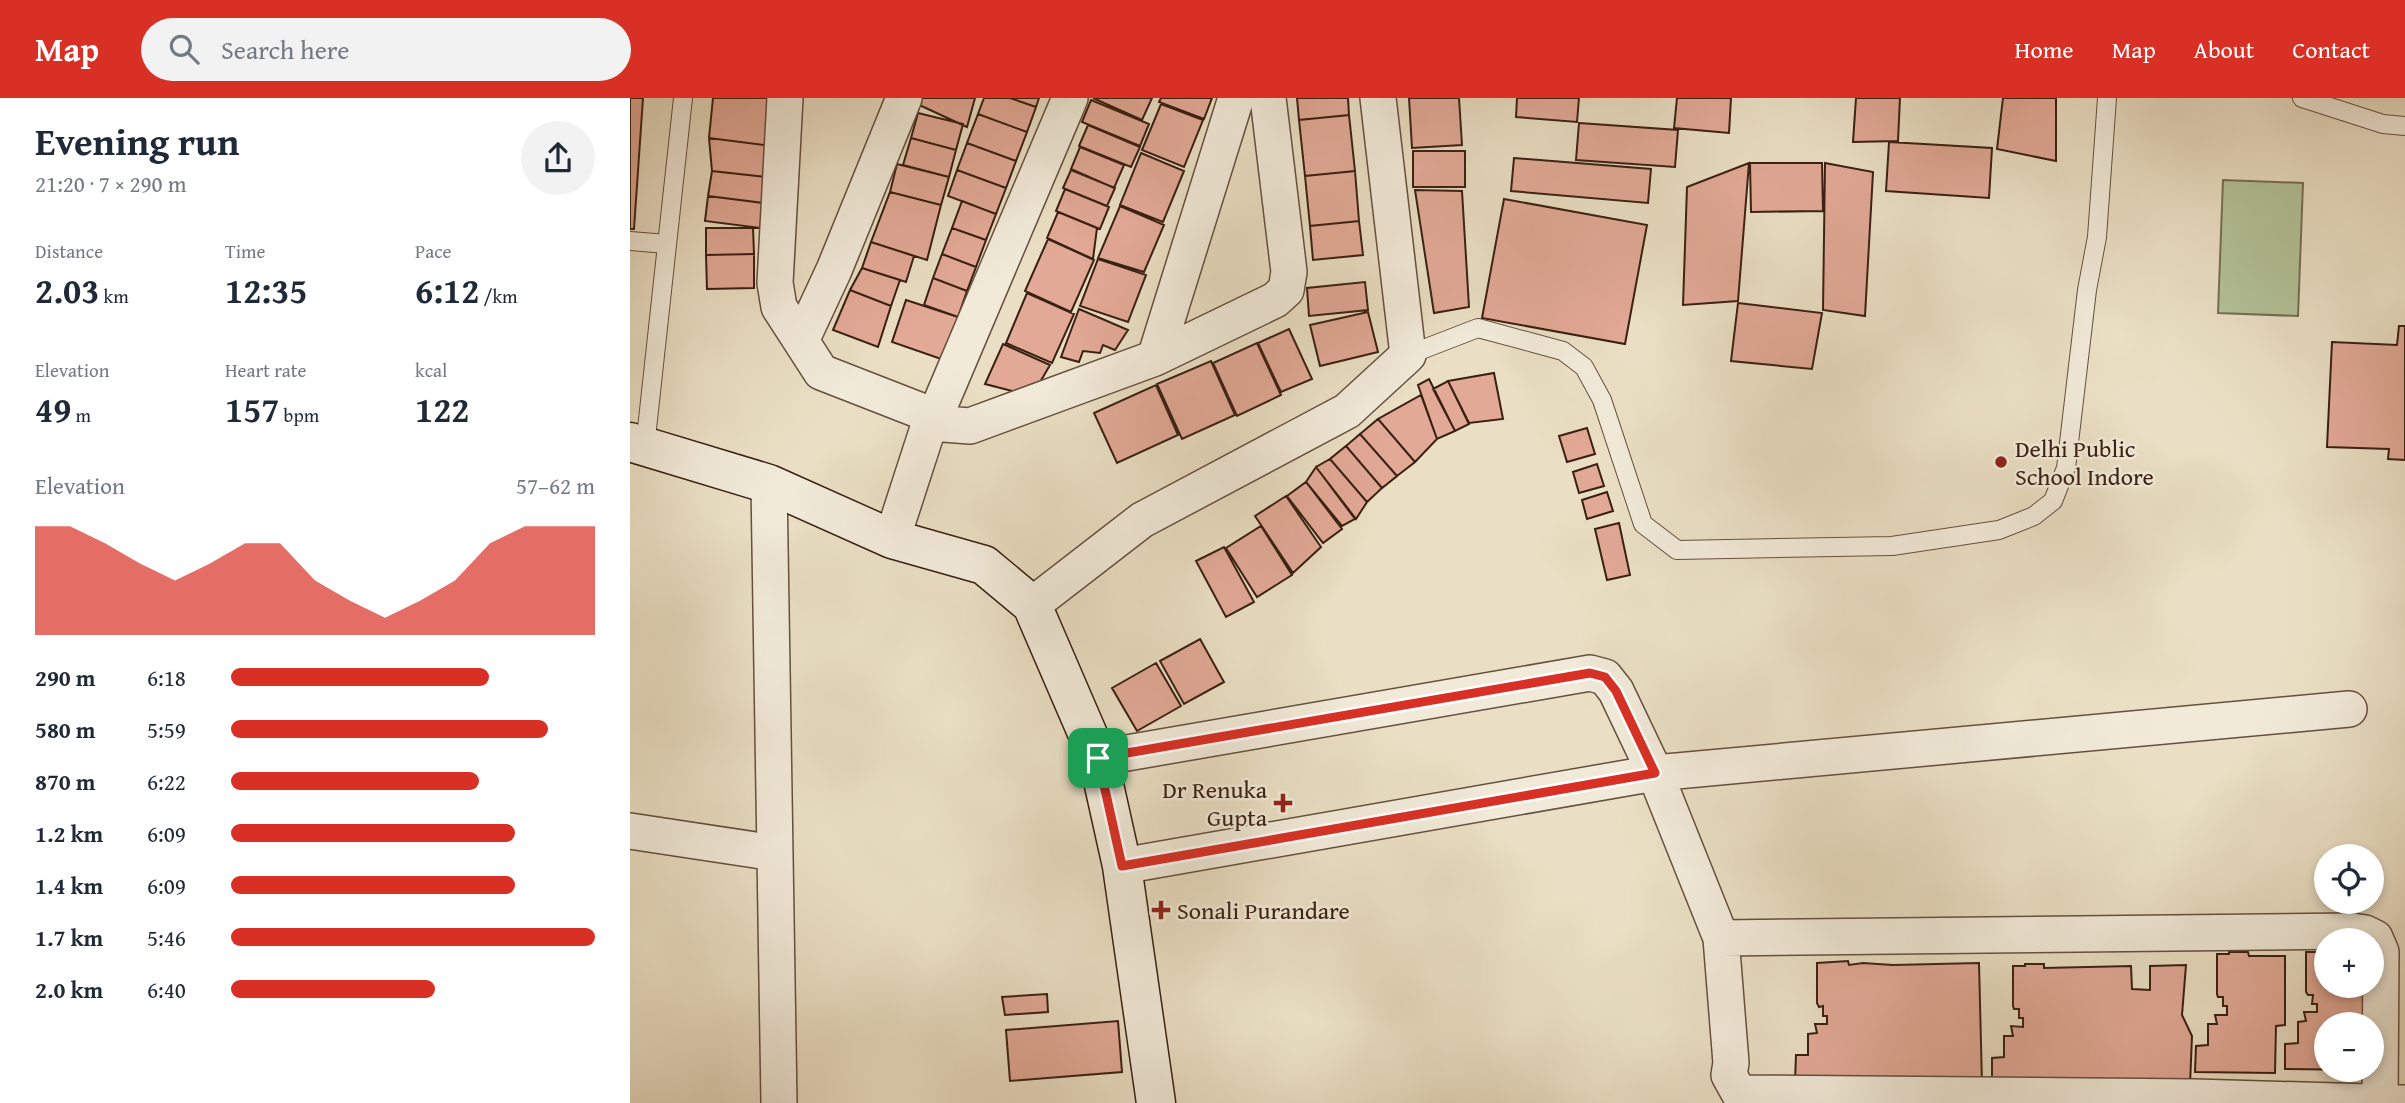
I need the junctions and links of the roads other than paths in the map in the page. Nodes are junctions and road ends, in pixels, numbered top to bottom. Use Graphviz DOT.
graph roads {
  1 [pos="683,98"];
  2 [pos="785,98"];
  3 [pos="904,98"];
  4 [pos="1070,98"];
  5 [pos="1236,98"];
  6 [pos="1268,98"];
  7 [pos="1378,98"];
  8 [pos="2107,98"];
  9 [pos="2302,98"];
  10 [pos="2405,126"];
  11 [pos="630,241"];
  12 [pos="667,244"];
  13 [pos="801,341"];
  14 [pos="1408,355"];
  15 [pos="1155,358"];
  16 [pos="934,415"];
  17 [pos="637,444"];
  18 [pos="769,484"];
  19 [pos="892,539"];
  20 [pos="1032,606"];
  21 [pos="2350,709"];
  22 [pos="1098,758"];
  23 [pos="1655,773"];
  24 [pos="630,831"];
  25 [pos="775,853"];
  26 [pos="1122,866"];
  27 [pos="1721,938"];
  28 [pos="2195,1100"];
  29 [pos="2388,1102"];
  30 [pos="779,1103"];
  31 [pos="1156,1103"];
  1 -- 12 [label="lane"];
  2 -- 13 [label="street"];
  3 -- 13 [label="street"];
  4 -- 16 [label="street"];
  5 -- 15 [label="street"];
  6 -- 15 [label="street"];
  7 -- 14 [label="street"];
  8 -- 14 [label="lane"];
  9 -- 10 [label="lane"];
  11 -- 12 [label="lane"];
  12 -- 17 [label="lane"];
  13 -- 16 [label="street"];
  14 -- 20 [label="street"];
  15 -- 16 [label="street"];
  16 -- 19 [label="street"];
  17 -- 18 [label="street"];
  18 -- 19 [label="street"];
  18 -- 25 [label="street"];
  19 -- 20 [label="street"];
  20 -- 22 [label="street"];
  21 -- 23 [label="street"];
  22 -- 23 [label="street"];
  22 -- 26 [label="street"];
  23 -- 26 [label="street"];
  23 -- 27 [label="street"];
  24 -- 25 [label="street"];
  25 -- 30 [label="street"];
  26 -- 31 [label="street"];
  27 -- 28 [label="street"];
  27 -- 29 [label="street"];
  28 -- 29 [label="street"];
}
